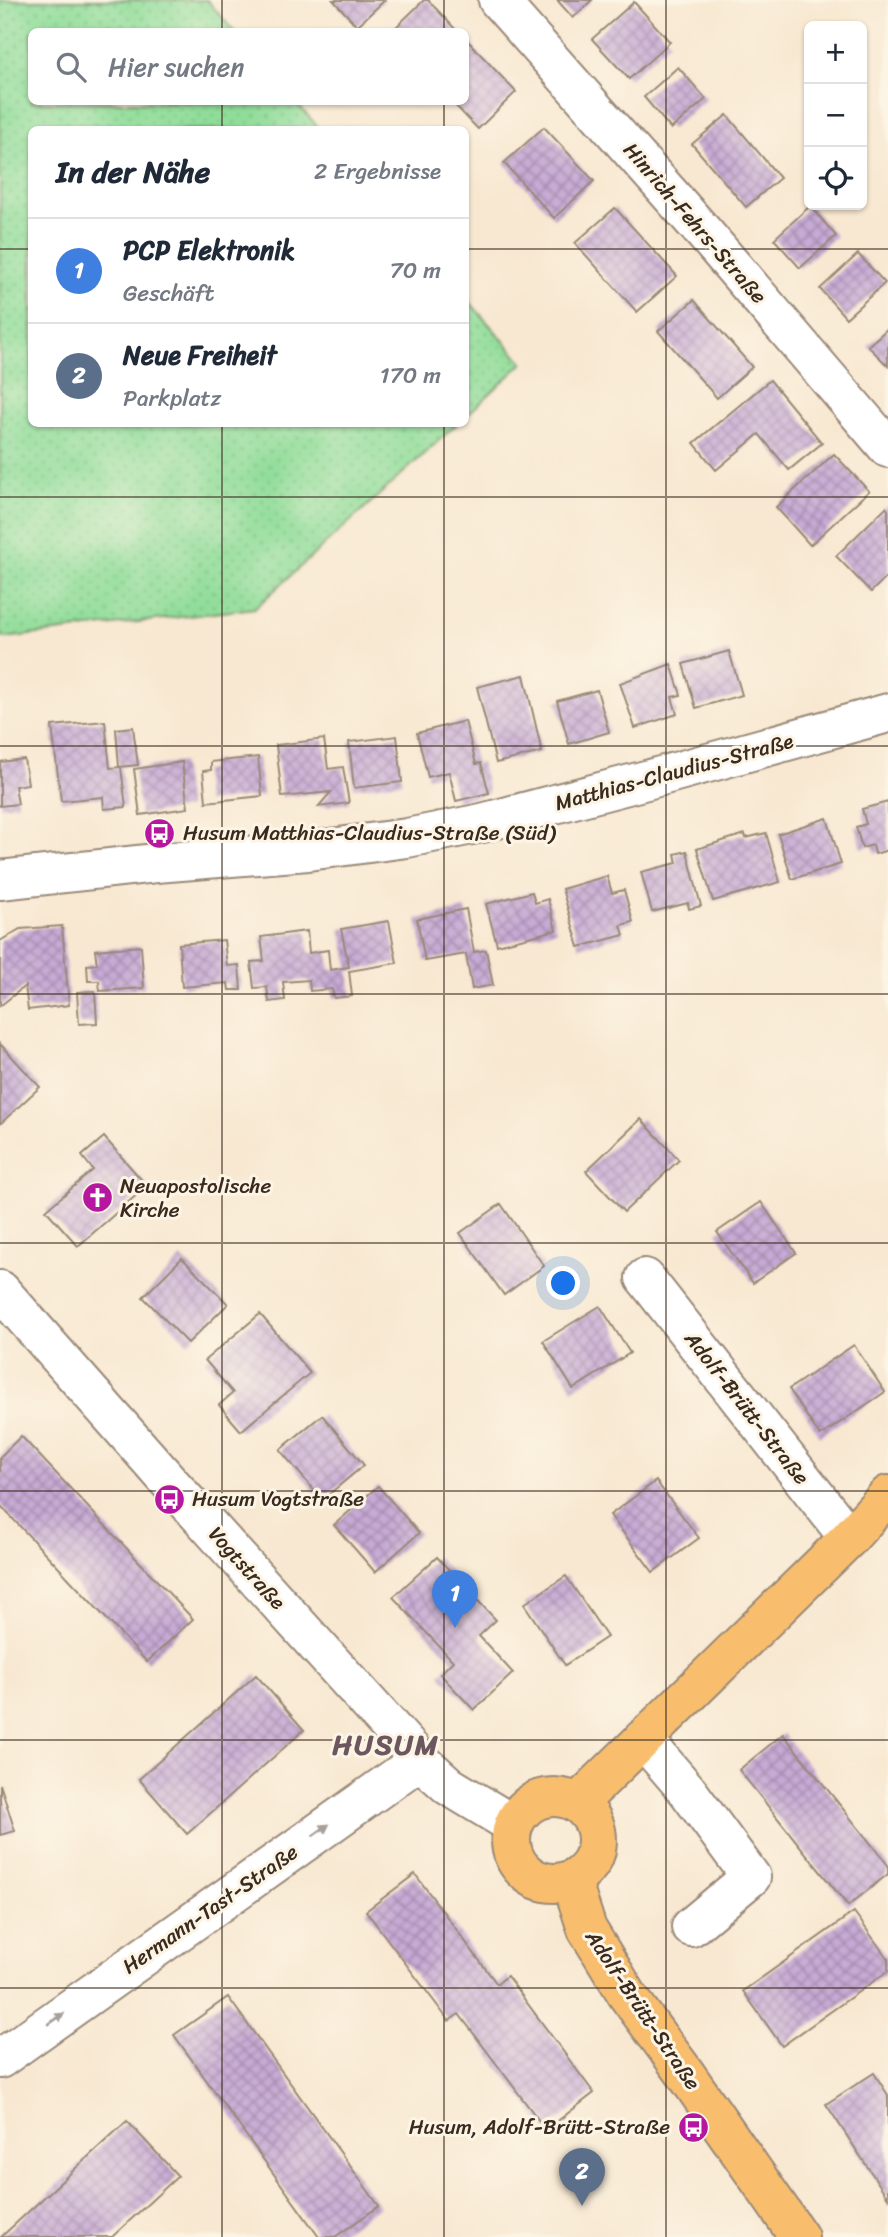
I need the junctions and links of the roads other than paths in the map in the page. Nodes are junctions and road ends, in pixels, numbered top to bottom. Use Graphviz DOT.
graph roads {
  1 [pos="498,0"];
  2 [pos="888,448"];
  3 [pos="888,713"];
  4 [pos="0,880"];
  5 [pos="645,1278"];
  6 [pos="0,1290"];
  7 [pos="888,1495"];
  8 [pos="849,1538"];
  9 [pos="643,1739"];
  10 [pos="420,1760"];
  11 [pos="578,1803"];
  12 [pos="512,1824"];
  13 [pos="571,1881"];
  14 [pos="691,1927"];
  15 [pos="0,2059"];
  16 [pos="799,2237"];
  1 -- 2 [label="street, Hinrich-Fehrs-Straße"];
  3 -- 4 [label="street, Matthias-Claudius-Straße"];
  5 -- 8 [label="street, Adolf-Brütt-Straße"];
  6 -- 10 [label="street, Vogtstraße"];
  7 -- 8 [label="main road"];
  8 -- 9 [label="main road"];
  9 -- 11 [label="main road"];
  9 -- 14 [label="street"];
  10 -- 12 [label="street, Vogtstraße"];
  15 -- 10 [label="street, Hermann-Tast-Straße, one-way"];
  11 -- 12 [label="main road"];
  11 -- 13 [label="main road"];
  12 -- 13 [label="main road"];
  13 -- 16 [label="main road, Adolf-Brütt-Straße"];
}
